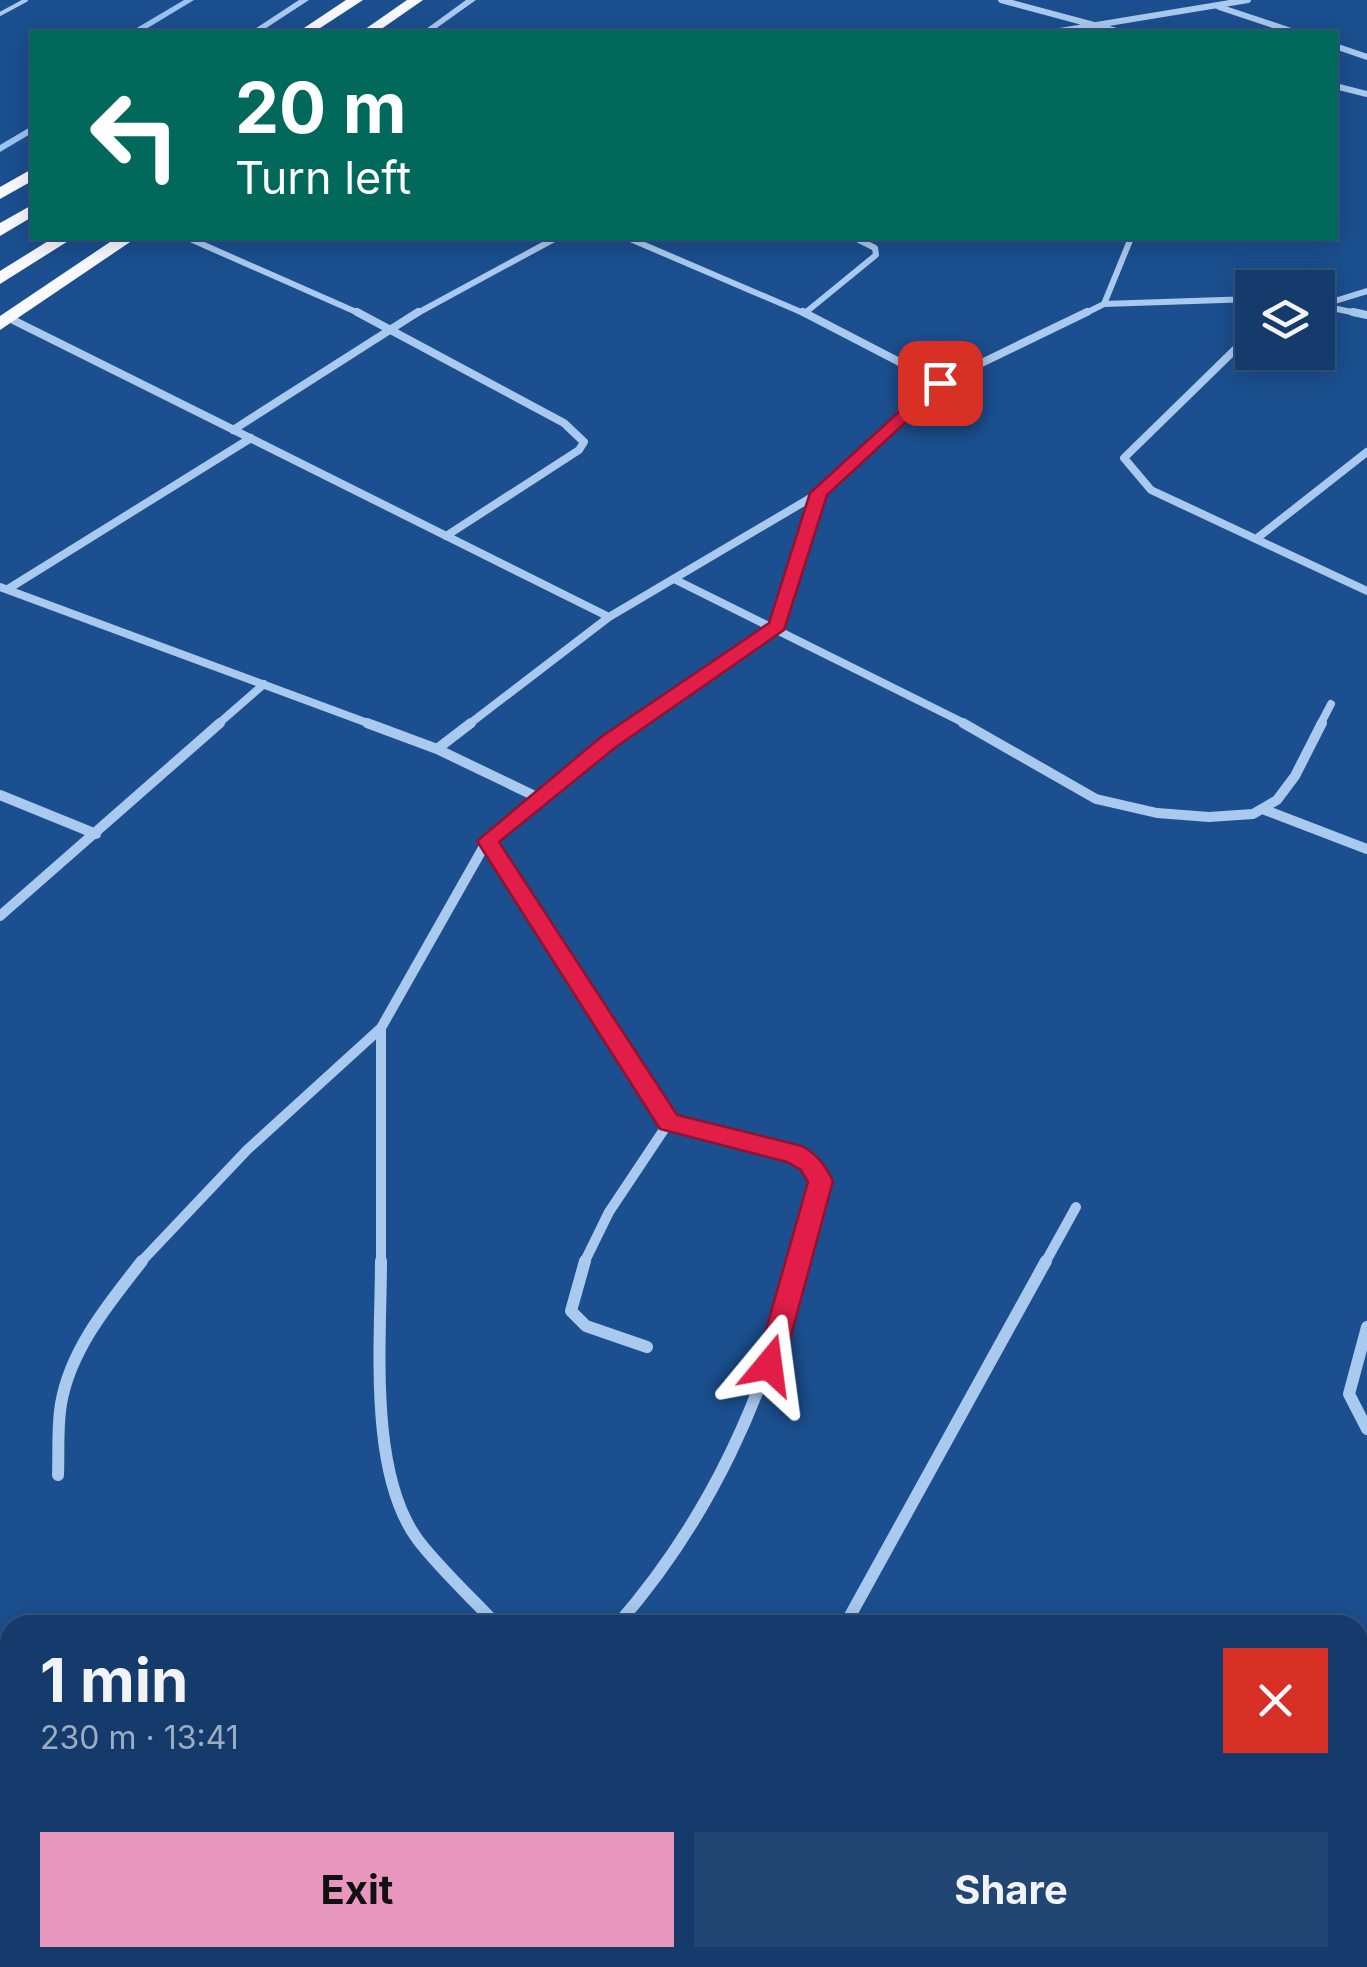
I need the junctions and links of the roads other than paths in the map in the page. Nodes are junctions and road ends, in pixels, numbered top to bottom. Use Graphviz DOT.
graph roads {
  1 [pos="26,0"];
  2 [pos="306,0"];
  3 [pos="356,0"];
  4 [pos="416,0"];
  5 [pos="472,0"];
  6 [pos="1001,0"];
  7 [pos="1248,0"];
  8 [pos="1214,6"];
  9 [pos="0,14"];
  10 [pos="1094,26"];
  11 [pos="258,30"];
  12 [pos="308,30"];
  13 [pos="371,30"];
  14 [pos="429,30"];
  15 [pos="1067,30"];
  16 [pos="1111,30"];
  17 [pos="1288,30"];
  18 [pos="1338,47"];
  19 [pos="1367,57"];
  20 [pos="1338,87"];
  21 [pos="1367,94"];
  22 [pos="30,175"];
  23 [pos="0,194"];
  24 [pos="30,211"];
  25 [pos="0,231"];
  26 [pos="61,240"];
  27 [pos="124,240"];
  28 [pos="193,240"];
  29 [pos="552,240"];
  30 [pos="633,240"];
  31 [pos="858,240"];
  32 [pos="1130,240"];
  33 [pos="0,279"];
  34 [pos="1367,291"];
  35 [pos="1235,300"];
  36 [pos="1335,300"];
  37 [pos="1104,304"];
  38 [pos="1335,308"];
  39 [pos="805,314"];
  40 [pos="1367,315"];
  41 [pos="4,321"];
  42 [pos="392,327"];
  43 [pos="1235,350"];
  44 [pos="940,383"];
  45 [pos="233,430"];
  46 [pos="251,438"];
  47 [pos="1367,452"];
  48 [pos="818,493"];
  49 [pos="446,536"];
  50 [pos="1256,540"];
  51 [pos="676,580"];
  52 [pos="4,588"];
  53 [pos="1367,591"];
  54 [pos="609,617"];
  55 [pos="778,626"];
  56 [pos="264,684"];
  57 [pos="1331,704"];
  58 [pos="436,750"];
  59 [pos="0,795"];
  60 [pos="540,798"];
  61 [pos="1265,810"];
  62 [pos="96,834"];
  63 [pos="488,841"];
  64 [pos="1367,850"];
  65 [pos="0,916"];
  66 [pos="381,1028"];
  67 [pos="669,1122"];
  68 [pos="1076,1207"];
  69 [pos="1367,1327"];
  70 [pos="647,1346"];
  71 [pos="1367,1429"];
  72 [pos="58,1475"];
  73 [pos="488,1615"];
  74 [pos="626,1615"];
  75 [pos="852,1615"];
  1 -- 9 [label="lane"];
  2 -- 11 [label="street"];
  3 -- 12 [label="highway"];
  4 -- 13 [label="highway"];
  5 -- 14 [label="street"];
  6 -- 10 [label="street"];
  7 -- 8 [label="street"];
  8 -- 10 [label="street"];
  8 -- 17 [label="street"];
  10 -- 15 [label="street"];
  10 -- 16 [label="street"];
  18 -- 19 [label="street"];
  20 -- 21 [label="street"];
  22 -- 23 [label="highway"];
  24 -- 25 [label="highway"];
  26 -- 33 [label="highway"];
  27 -- 41 [label="highway"];
  28 -- 42 [label="street"];
  29 -- 42 [label="street"];
  30 -- 39 [label="street"];
  31 -- 39 [label="street"];
  32 -- 37 [label="street"];
  34 -- 36 [label="street"];
  35 -- 37 [label="street"];
  37 -- 44 [label="street"];
  38 -- 40 [label="street"];
  39 -- 44 [label="street"];
  41 -- 45 [label="street"];
  42 -- 45 [label="street"];
  42 -- 49 [label="street"];
  43 -- 50 [label="street"];
  44 -- 48 [label="street"];
  45 -- 46 [label="street"];
  46 -- 49 [label="street"];
  46 -- 52 [label="street"];
  47 -- 50 [label="street"];
  48 -- 51 [label="street"];
  48 -- 55 [label="street"];
  49 -- 54 [label="street"];
  50 -- 53 [label="street"];
  51 -- 54 [label="street"];
  51 -- 55 [label="street"];
  52 -- 56 [label="street"];
  54 -- 58 [label="street"];
  55 -- 60 [label="street"];
  55 -- 61 [label="street"];
  56 -- 58 [label="street"];
  56 -- 62 [label="street"];
  57 -- 61 [label="street"];
  58 -- 60 [label="street"];
  59 -- 62 [label="street"];
  60 -- 63 [label="street"];
  61 -- 64 [label="street"];
  62 -- 65 [label="street"];
  63 -- 66 [label="street"];
  63 -- 67 [label="street"];
  66 -- 72 [label="street"];
  66 -- 73 [label="street"];
  67 -- 70 [label="street"];
  67 -- 74 [label="street"];
  68 -- 75 [label="street"];
  69 -- 71 [label="street"];
}
